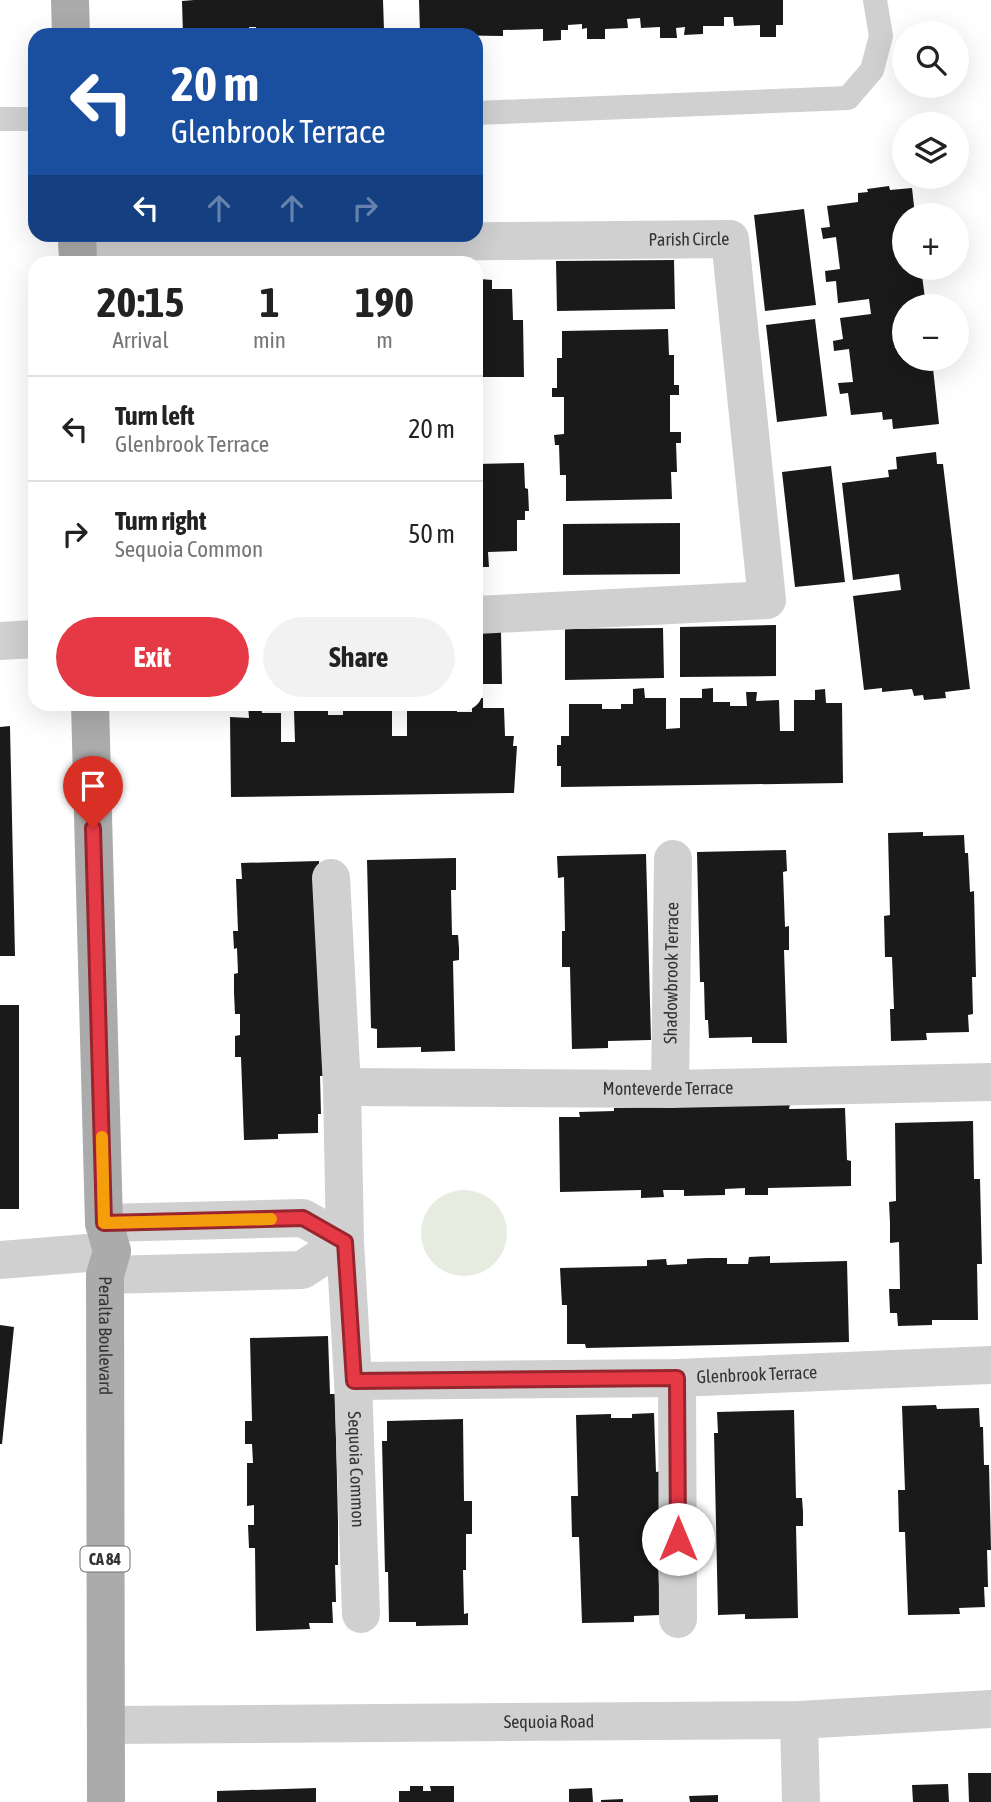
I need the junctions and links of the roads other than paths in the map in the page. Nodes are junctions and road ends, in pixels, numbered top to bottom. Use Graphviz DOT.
graph roads {
  1 [pos="70,0"];
  2 [pos="875,0"];
  3 [pos="71,28"];
  4 [pos="483,113"];
  5 [pos="28,119"];
  6 [pos="0,120"];
  7 [pos="77,247"];
  8 [pos="483,615"];
  9 [pos="28,639"];
  10 [pos="0,641"];
  11 [pos="90,711"];
  12 [pos="673,859"];
  13 [pos="331,878"];
  14 [pos="991,1082"];
  15 [pos="342,1087"];
  16 [pos="670,1089"];
  17 [pos="345,1242"];
  18 [pos="107,1250"];
  19 [pos="0,1259"];
  20 [pos="991,1365"];
  21 [pos="677,1378"];
  22 [pos="354,1381"];
  23 [pos="361,1614"];
  24 [pos="678,1619"];
  25 [pos="991,1709"];
  26 [pos="799,1720"];
  27 [pos="106,1726"];
  28 [pos="106,1802"];
  29 [pos="801,1802"];
  1 -- 3 [label="main road"];
  2 -- 4 [label="lane"];
  5 -- 6 [label="lane"];
  7 -- 8 [label="street, Parish Circle"];
  9 -- 10 [label="street"];
  11 -- 18 [label="main road, Peralta Boulevard / CA 84"];
  12 -- 16 [label="street, Shadowbrook Terrace"];
  13 -- 15 [label="street, Sequoia Common"];
  14 -- 16 [label="street, Monteverde Terrace"];
  15 -- 16 [label="street, Monteverde Terrace"];
  15 -- 17 [label="street, Sequoia Common"];
  17 -- 18 [label="street"];
  17 -- 18 [label="street"];
  17 -- 22 [label="street, Sequoia Common"];
  18 -- 19 [label="street"];
  18 -- 27 [label="main road, Peralta Boulevard / CA 84"];
  20 -- 21 [label="street, Glenbrook Terrace"];
  21 -- 22 [label="street, Glenbrook Terrace"];
  21 -- 24 [label="street"];
  22 -- 23 [label="street, Sequoia Common"];
  25 -- 26 [label="street, Sequoia Road"];
  26 -- 27 [label="street, Sequoia Road"];
  26 -- 29 [label="street"];
  27 -- 28 [label="main road, Peralta Boulevard / CA 84"];
}
